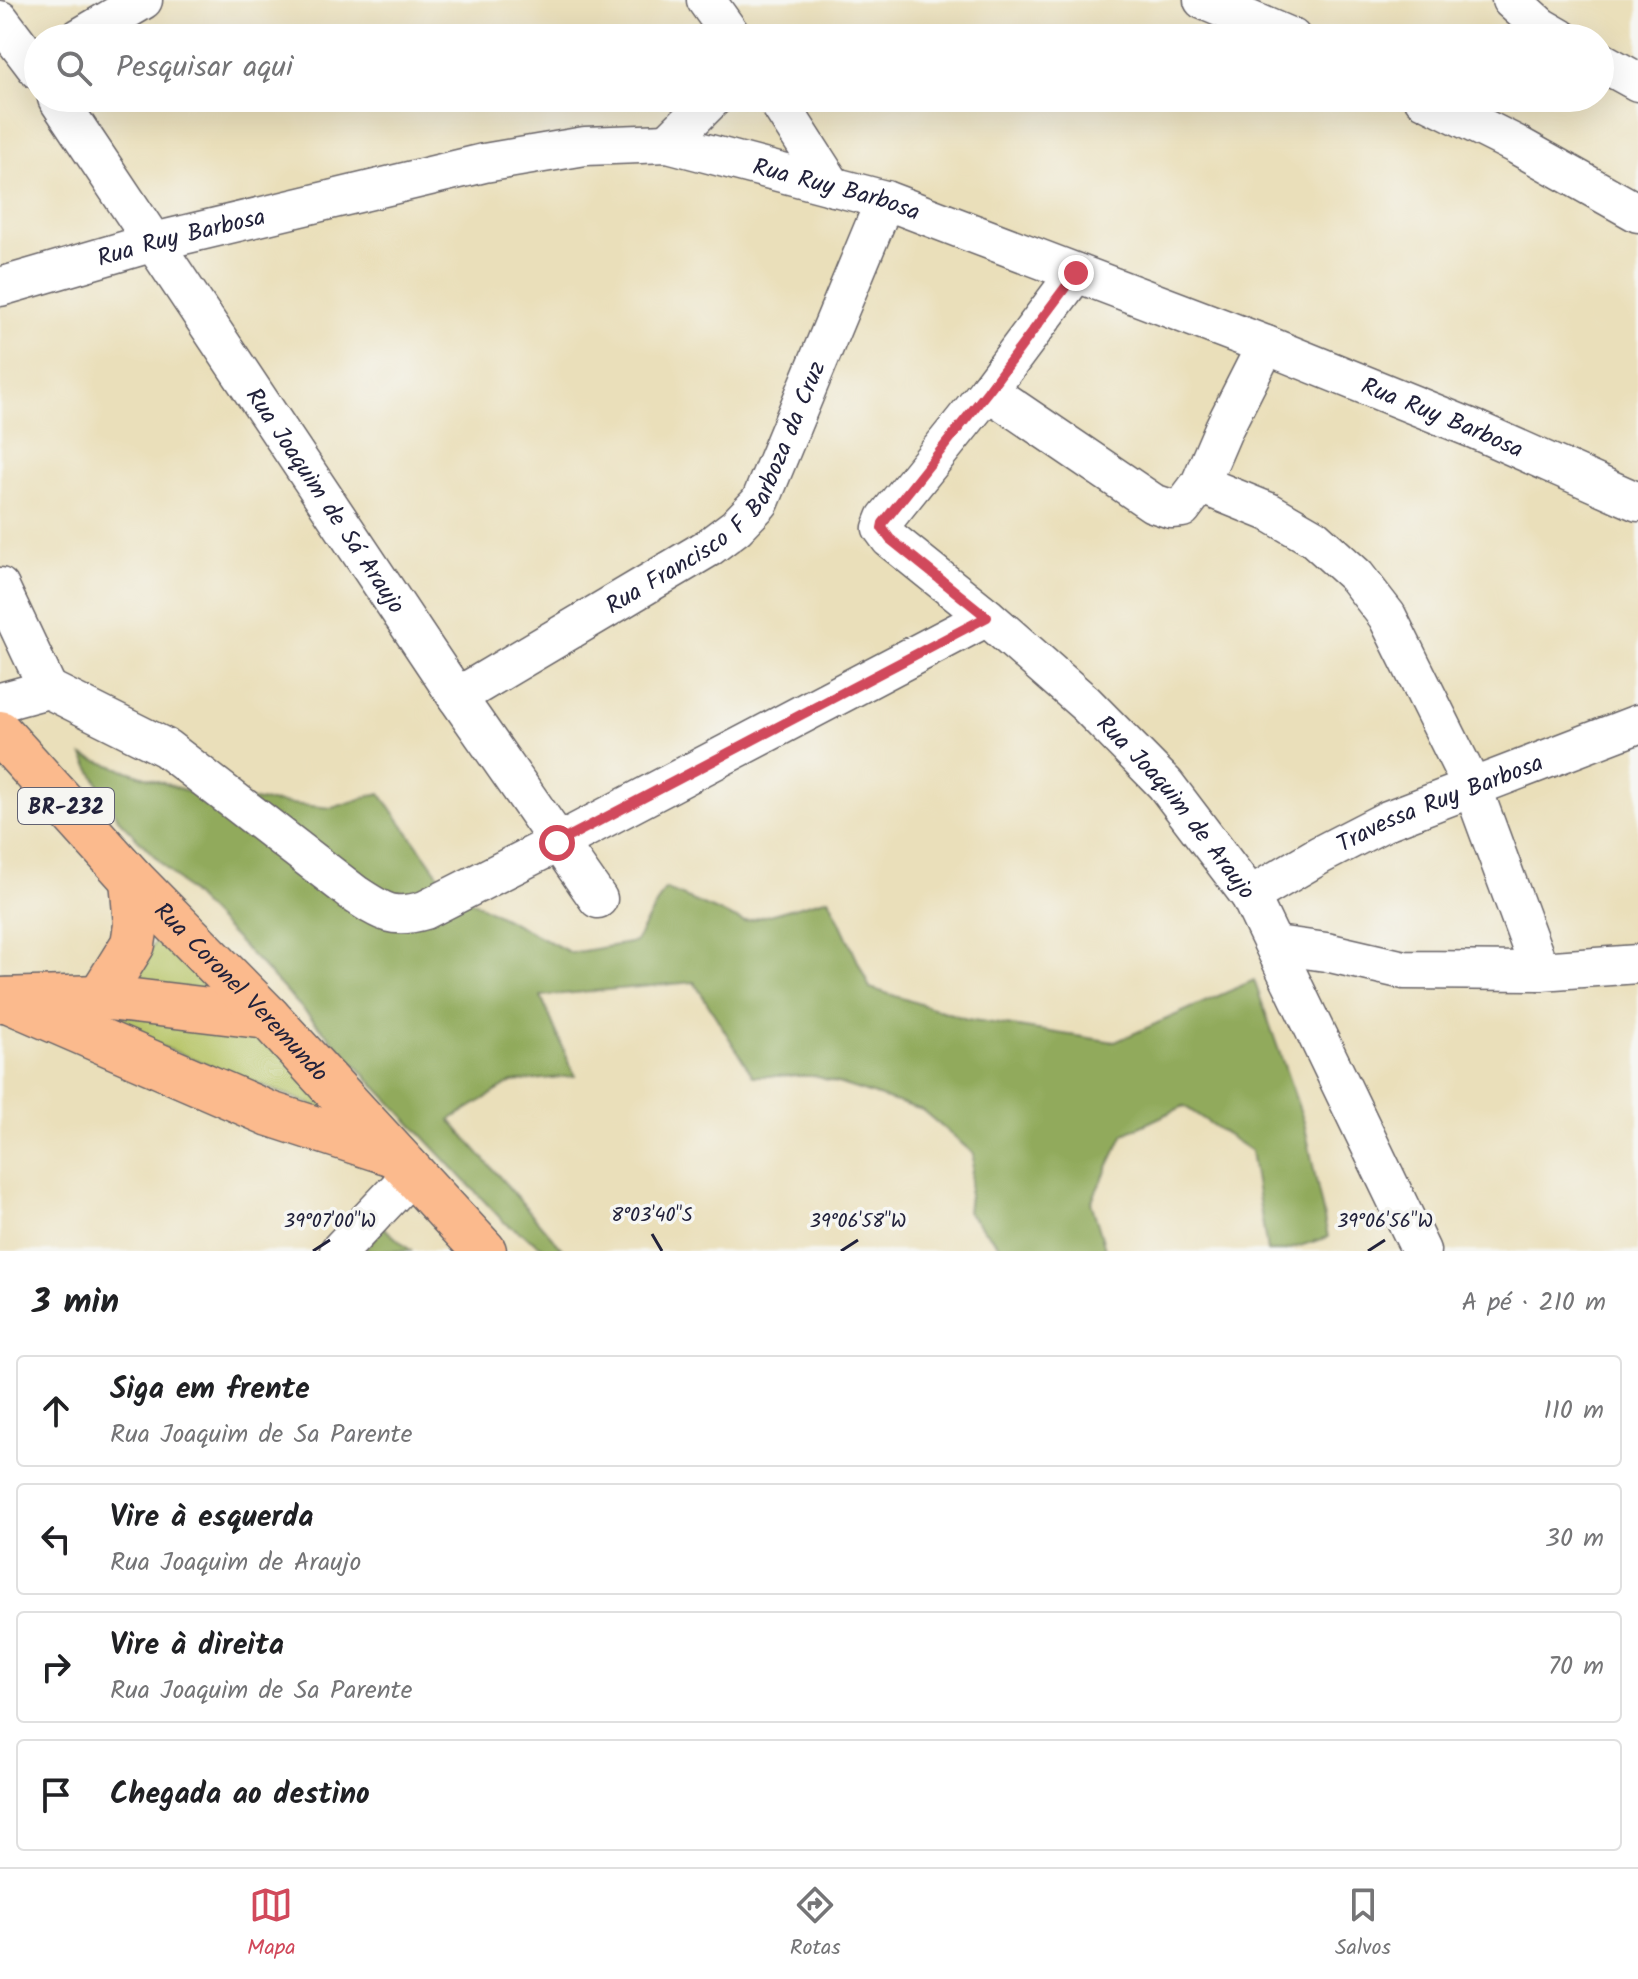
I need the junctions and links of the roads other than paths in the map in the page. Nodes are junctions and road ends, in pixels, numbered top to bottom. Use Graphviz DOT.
graph roads {
  1 [pos="143,0"];
  2 [pos="1203,0"];
  3 [pos="1511,0"];
  4 [pos="0,20"];
  5 [pos="103,24"];
  6 [pos="1259,24"];
  7 [pos="1538,24"];
  8 [pos="24,50"];
  9 [pos="1614,69"];
  10 [pos="1638,82"];
  11 [pos="66,112"];
  12 [pos="699,112"];
  13 [pos="785,112"];
  14 [pos="1451,112"];
  15 [pos="668,143"];
  16 [pos="833,187"];
  17 [pos="885,200"];
  18 [pos="1638,213"];
  19 [pos="154,242"];
  20 [pos="1076,273"];
  21 [pos="0,287"];
  22 [pos="1266,345"];
  23 [pos="988,391"];
  24 [pos="1200,484"];
  25 [pos="1638,502"];
  26 [pos="0,587"];
  27 [pos="987,617"];
  28 [pos="48,689"];
  29 [pos="457,697"];
  30 [pos="0,702"];
  31 [pos="1638,724"];
  32 [pos="0,733"];
  33 [pos="1473,789"];
  34 [pos="557,843"];
  35 [pos="132,879"];
  36 [pos="1250,896"];
  37 [pos="598,899"];
  38 [pos="1276,945"];
  39 [pos="1638,964"];
  40 [pos="1540,971"];
  41 [pos="100,997"];
  42 [pos="4,1000"];
  43 [pos="268,1017"];
  44 [pos="404,1164"];
  45 [pos="339,1251"];
  46 [pos="484,1251"];
  47 [pos="1421,1251"];
  1 -- 5 [label="street"];
  2 -- 6 [label="street"];
  3 -- 7 [label="street"];
  4 -- 8 [label="street"];
  9 -- 10 [label="street"];
  11 -- 19 [label="street, Rua Joaquim de Sá Araujo"];
  12 -- 15 [label="street"];
  13 -- 16 [label="street"];
  14 -- 18 [label="street"];
  15 -- 16 [label="street, Rua Ruy Barbosa"];
  15 -- 19 [label="street, Rua Ruy Barbosa"];
  16 -- 17 [label="street, Rua Ruy Barbosa"];
  17 -- 20 [label="street, Rua Ruy Barbosa"];
  17 -- 29 [label="street, Rua Francisco F Barboza da Cruz"];
  19 -- 21 [label="street, Rua Ruy Barbosa"];
  19 -- 29 [label="street, Rua Joaquim de Sá Araujo"];
  20 -- 22 [label="street, Rua Ruy Barbosa"];
  20 -- 23 [label="street"];
  22 -- 24 [label="street"];
  22 -- 25 [label="street, Rua Ruy Barbosa"];
  23 -- 24 [label="street"];
  23 -- 27 [label="street, Rua Joaquim de Araujo"];
  24 -- 33 [label="street"];
  26 -- 28 [label="street"];
  27 -- 34 [label="street"];
  27 -- 36 [label="street, Rua Joaquim de Araujo"];
  28 -- 30 [label="street"];
  28 -- 34 [label="street"];
  29 -- 34 [label="street, Rua Joaquim de Sá Araujo"];
  31 -- 33 [label="street, Travessa Ruy Barbosa"];
  32 -- 35 [label="main road, Rua Coronel Veremundo / BR-232"];
  33 -- 36 [label="street, Travessa Ruy Barbosa"];
  33 -- 40 [label="street"];
  34 -- 37 [label="street, Rua Joaquim de Sá Araujo"];
  35 -- 41 [label="main road"];
  35 -- 43 [label="main road, Rua Coronel Veremundo / BR-232"];
  36 -- 38 [label="street, Rua Joaquim de Araujo"];
  38 -- 40 [label="street"];
  38 -- 47 [label="street, Rua Joaquim de Araujo"];
  39 -- 40 [label="street"];
  41 -- 42 [label="main road"];
  41 -- 43 [label="main road"];
  42 -- 44 [label="main road"];
  43 -- 44 [label="main road, Rua Coronel Veremundo / BR-232"];
  44 -- 45 [label="street"];
  44 -- 46 [label="main road, Rua Coronel Veremundo / BR-232"];
}
